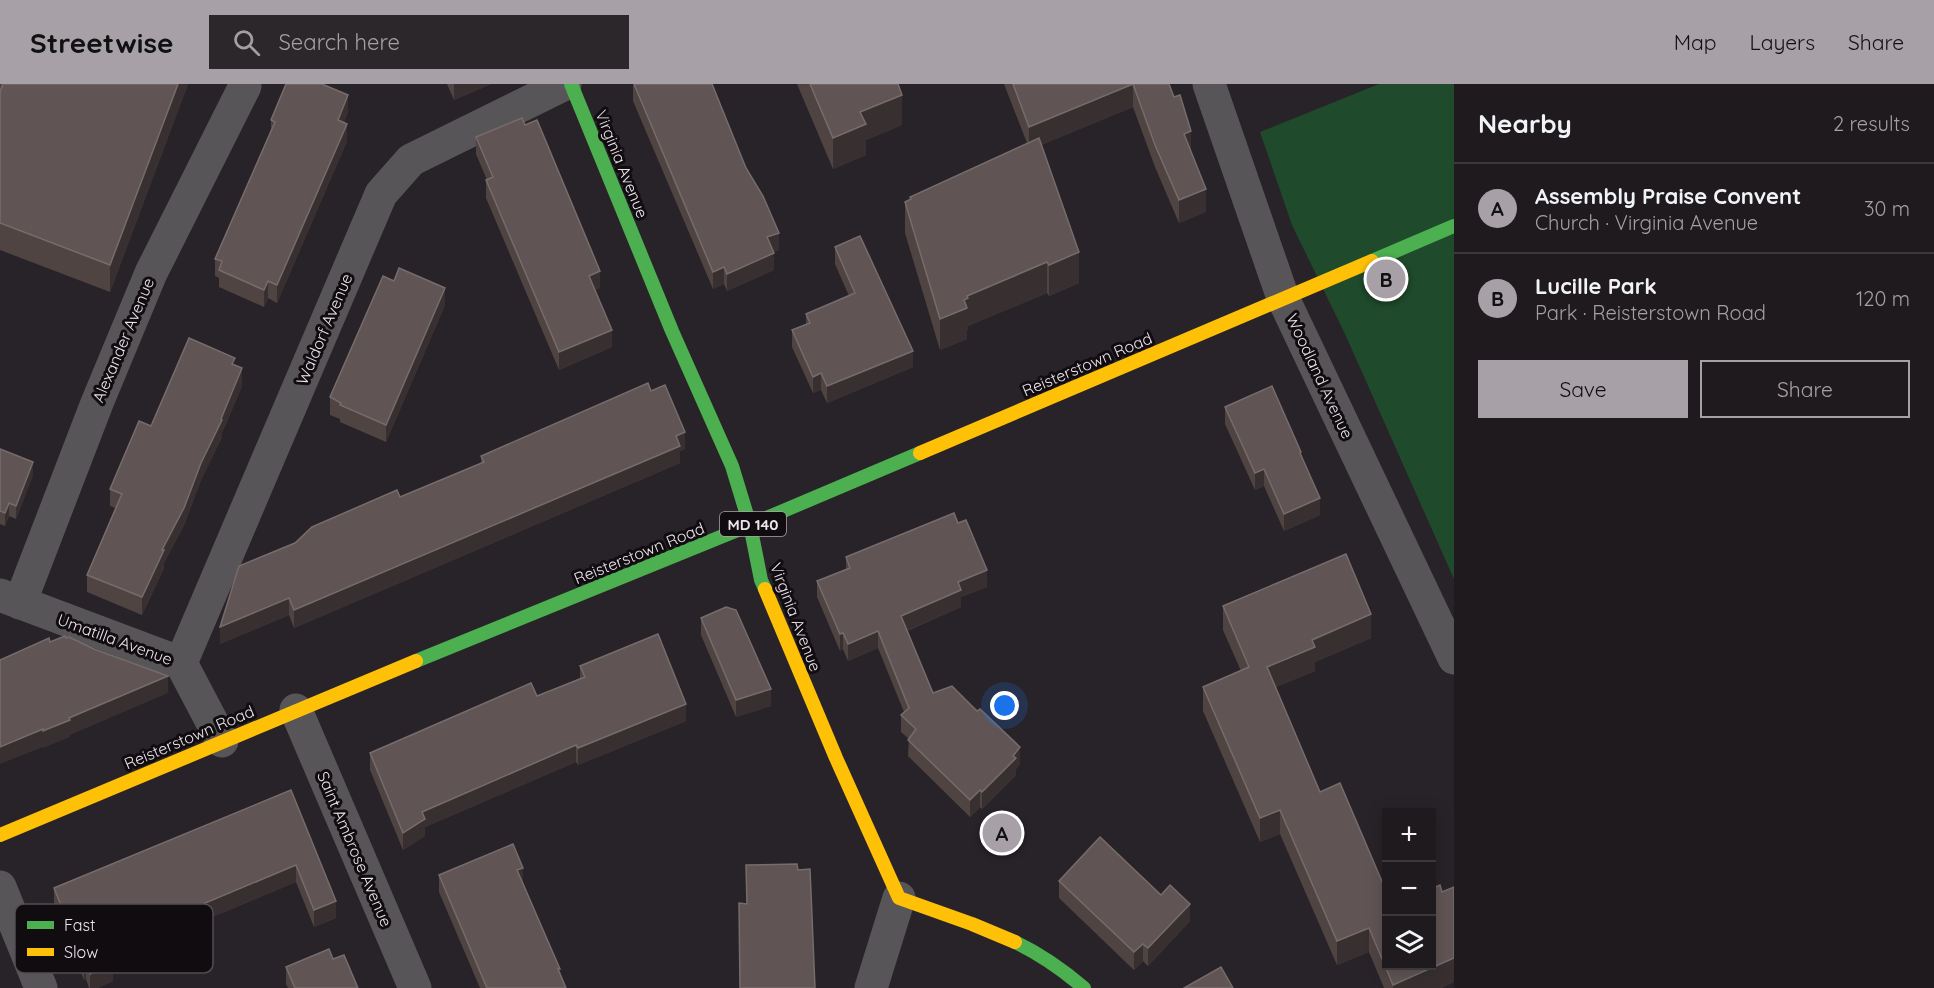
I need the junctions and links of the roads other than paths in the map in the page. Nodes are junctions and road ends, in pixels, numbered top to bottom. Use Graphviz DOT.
graph roads {
  1 [pos="565,84"];
  2 [pos="571,84"];
  3 [pos="1209,84"];
  4 [pos="245,86"];
  5 [pos="1454,226"];
  6 [pos="1283,298"];
  7 [pos="750,525"];
  8 [pos="10,599"];
  9 [pos="1454,658"];
  10 [pos="181,663"];
  11 [pos="296,710"];
  12 [pos="222,741"];
  13 [pos="0,835"];
  14 [pos="0,887"];
  15 [pos="899,898"];
  16 [pos="15,924"];
  17 [pos="35,973"];
  18 [pos="41,988"];
  19 [pos="415,988"];
  20 [pos="871,988"];
  21 [pos="1084,988"];
  1 -- 10 [label="street, Waldorf Avenue"];
  2 -- 7 [label="main road, Virginia Avenue"];
  3 -- 6 [label="street, Woodland Avenue"];
  4 -- 8 [label="street, Alexander Avenue"];
  5 -- 6 [label="main road, Reisterstown Road / MD 140"];
  6 -- 7 [label="main road, Reisterstown Road / MD 140"];
  6 -- 9 [label="street, Woodland Avenue"];
  7 -- 11 [label="main road, Reisterstown Road / MD 140"];
  7 -- 15 [label="main road, Virginia Avenue"];
  8 -- 10 [label="street, Umatilla Avenue"];
  10 -- 12 [label="street, Umatilla Avenue"];
  11 -- 12 [label="main road, Reisterstown Road / MD 140"];
  11 -- 19 [label="street, Saint Ambrose Avenue"];
  12 -- 13 [label="main road, Reisterstown Road / MD 140"];
  14 -- 16 [label="street"];
  15 -- 20 [label="street"];
  15 -- 21 [label="main road"];
  17 -- 18 [label="street"];
}
